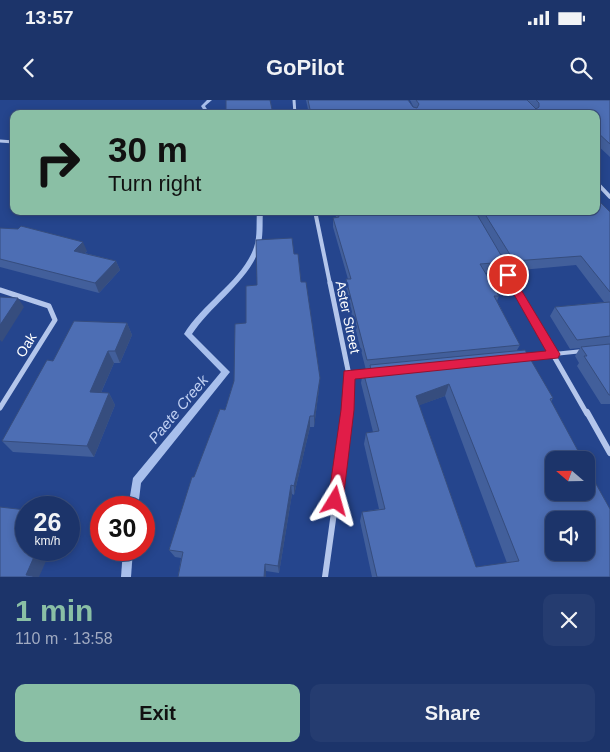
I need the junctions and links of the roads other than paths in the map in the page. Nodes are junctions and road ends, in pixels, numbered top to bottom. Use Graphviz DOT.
graph roads {
  1 [pos="600,186"];
  2 [pos="610,197"];
  3 [pos="316,215"];
  4 [pos="495,253"];
  5 [pos="0,290"];
  6 [pos="591,350"];
  7 [pos="554,354"];
  8 [pos="515,358"];
  9 [pos="368,373"];
  10 [pos="349,375"];
  11 [pos="0,408"];
  12 [pos="610,453"];
  13 [pos="325,577"];
  1 -- 2 [label="street"];
  3 -- 10 [label="street, Aster Street"];
  4 -- 7 [label="street"];
  5 -- 11 [label="street, Oak"];
  6 -- 7 [label="lane"];
  7 -- 8 [label="lane"];
  7 -- 12 [label="street"];
  9 -- 10 [label="lane"];
  10 -- 13 [label="street, Aster Street"];
}
